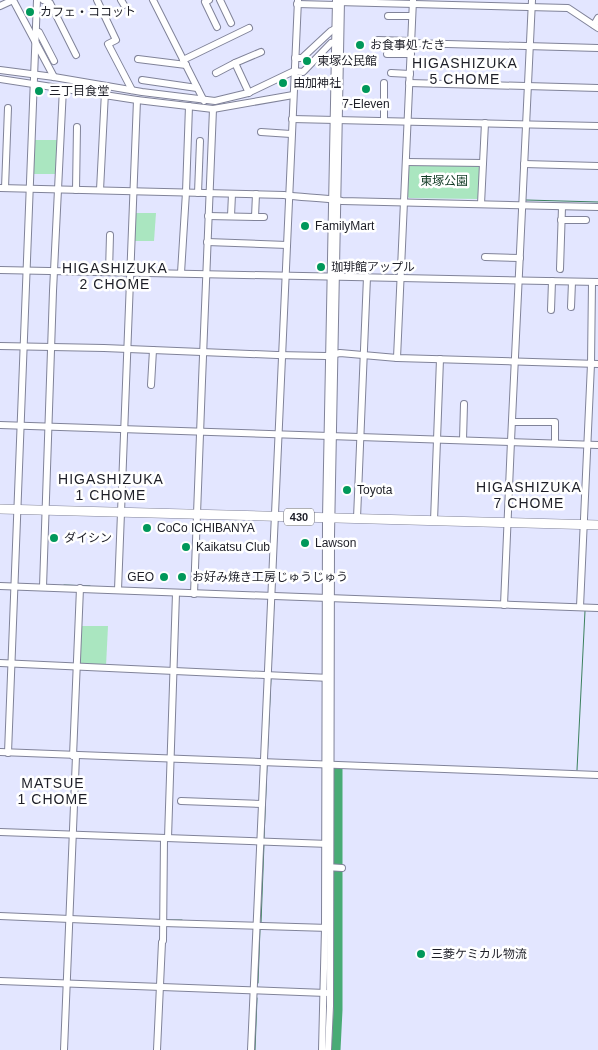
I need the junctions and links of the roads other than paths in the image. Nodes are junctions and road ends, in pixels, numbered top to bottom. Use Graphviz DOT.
graph roads {
  1 [pos="13,0"];
  2 [pos="37,0"];
  3 [pos="44,0"];
  4 [pos="97,0"];
  5 [pos="153,0"];
  6 [pos="209,0"];
  7 [pos="220,0"];
  8 [pos="338,2"];
  9 [pos="413,2"];
  10 [pos="299,3"];
  11 [pos="532,4"];
  12 [pos="0,6"];
  13 [pos="388,16"];
  14 [pos="412,16"];
  15 [pos="598,18"];
  16 [pos="231,23"];
  17 [pos="596,26"];
  18 [pos="217,27"];
  19 [pos="249,28"];
  20 [pos="338,28"];
  21 [pos="36,31"];
  22 [pos="378,40"];
  23 [pos="338,42"];
  24 [pos="411,42"];
  25 [pos="35,43"];
  26 [pos="530,46"];
  27 [pos="598,48"];
  28 [pos="261,52"];
  29 [pos="387,54"];
  30 [pos="410,54"];
  31 [pos="76,55"];
  32 [pos="297,58"];
  33 [pos="138,59"];
  34 [pos="54,61"];
  35 [pos="185,62"];
  36 [pos="235,64"];
  37 [pos="0,70"];
  38 [pos="297,72"];
  39 [pos="216,73"];
  40 [pos="391,74"];
  41 [pos="410,74"];
  42 [pos="34,75"];
  43 [pos="54,78"];
  44 [pos="0,79"];
  45 [pos="142,80"];
  46 [pos="384,83"];
  47 [pos="409,83"];
  48 [pos="34,84"];
  49 [pos="105,86"];
  50 [pos="528,86"];
  51 [pos="63,88"];
  52 [pos="120,88"];
  53 [pos="197,88"];
  54 [pos="598,88"];
  55 [pos="132,90"];
  56 [pos="249,93"];
  57 [pos="105,95"];
  58 [pos="293,95"];
  59 [pos="119,97"];
  60 [pos="203,99"];
  61 [pos="137,100"];
  62 [pos="189,106"];
  63 [pos="8,108"];
  64 [pos="211,109"];
  65 [pos="294,119"];
  66 [pos="336,120"];
  67 [pos="384,120"];
  68 [pos="408,121"];
  69 [pos="485,123"];
  70 [pos="526,124"];
  71 [pos="598,126"];
  72 [pos="77,127"];
  73 [pos="261,132"];
  74 [pos="291,134"];
  75 [pos="200,141"];
  76 [pos="406,162"];
  77 [pos="483,163"];
  78 [pos="524,164"];
  79 [pos="598,166"];
  80 [pos="2,188"];
  81 [pos="30,189"];
  82 [pos="58,189"];
  83 [pos="76,190"];
  84 [pos="100,190"];
  85 [pos="134,191"];
  86 [pos="186,192"];
  87 [pos="198,192"];
  88 [pos="209,193"];
  89 [pos="232,194"];
  90 [pos="256,194"];
  91 [pos="291,196"];
  92 [pos="335,199"];
  93 [pos="404,202"];
  94 [pos="481,204"];
  95 [pos="522,206"];
  96 [pos="562,206"];
  97 [pos="598,208"];
  98 [pos="208,216"];
  99 [pos="231,216"];
  100 [pos="255,217"];
  101 [pos="264,217"];
  102 [pos="562,220"];
  103 [pos="586,220"];
  104 [pos="110,235"];
  105 [pos="207,242"];
  106 [pos="286,245"];
  107 [pos="485,257"];
  108 [pos="520,258"];
  109 [pos="560,269"];
  110 [pos="0,270"];
  111 [pos="26,270"];
  112 [pos="55,271"];
  113 [pos="110,272"];
  114 [pos="131,273"];
  115 [pos="181,273"];
  116 [pos="206,273"];
  117 [pos="287,276"];
  118 [pos="333,276"];
  119 [pos="368,277"];
  120 [pos="400,278"];
  121 [pos="519,281"];
  122 [pos="552,282"];
  123 [pos="572,282"];
  124 [pos="595,282"];
  125 [pos="571,307"];
  126 [pos="551,310"];
  127 [pos="0,346"];
  128 [pos="24,346"];
  129 [pos="51,347"];
  130 [pos="128,349"];
  131 [pos="153,350"];
  132 [pos="203,352"];
  133 [pos="284,355"];
  134 [pos="332,355"];
  135 [pos="364,355"];
  136 [pos="397,358"];
  137 [pos="440,359"];
  138 [pos="515,362"];
  139 [pos="594,364"];
  140 [pos="151,385"];
  141 [pos="464,404"];
  142 [pos="512,422"];
  143 [pos="0,425"];
  144 [pos="21,425"];
  145 [pos="49,426"];
  146 [pos="124,429"];
  147 [pos="200,431"];
  148 [pos="280,434"];
  149 [pos="331,435"];
  150 [pos="361,436"];
  151 [pos="437,439"];
  152 [pos="463,440"];
  153 [pos="511,441"];
  154 [pos="555,443"];
  155 [pos="587,444"];
  156 [pos="598,445"];
  157 [pos="0,509"];
  158 [pos="17,512"];
  159 [pos="46,513"];
  160 [pos="0,514"];
  161 [pos="121,515"];
  162 [pos="197,517"];
  163 [pos="358,518"];
  164 [pos="274,519"];
  165 [pos="329,520"];
  166 [pos="434,521"];
  167 [pos="507,525"];
  168 [pos="598,525"];
  169 [pos="583,527"];
  170 [pos="598,530"];
  171 [pos="43,585"];
  172 [pos="0,586"];
  173 [pos="14,586"];
  174 [pos="80,588"];
  175 [pos="118,588"];
  176 [pos="194,591"];
  177 [pos="176,593"];
  178 [pos="273,595"];
  179 [pos="328,598"];
  180 [pos="504,602"];
  181 [pos="580,605"];
  182 [pos="598,608"];
  183 [pos="0,663"];
  184 [pos="11,664"];
  185 [pos="76,667"];
  186 [pos="172,671"];
  187 [pos="270,675"];
  188 [pos="328,678"];
  189 [pos="0,752"];
  190 [pos="8,753"];
  191 [pos="74,756"];
  192 [pos="170,758"];
  193 [pos="265,761"];
  194 [pos="328,765"];
  195 [pos="598,776"];
  196 [pos="181,801"];
  197 [pos="262,804"];
  198 [pos="0,832"];
  199 [pos="73,835"];
  200 [pos="166,838"];
  201 [pos="263,842"];
  202 [pos="328,844"];
  203 [pos="0,916"];
  204 [pos="68,918"];
  205 [pos="163,921"];
  206 [pos="259,925"];
  207 [pos="328,928"];
  208 [pos="0,981"];
  209 [pos="67,983"];
  210 [pos="159,987"];
  211 [pos="254,990"];
  212 [pos="327,993"];
  213 [pos="64,1050"];
  214 [pos="157,1050"];
  215 [pos="251,1050"];
  216 [pos="322,1050"];
  217 [pos="328,1050"];
  1 -- 12 [label="street"];
  1 -- 25 [label="street"];
  2 -- 21 [label="street"];
  3 -- 31 [label="street"];
  4 -- 55 [label="street"];
  5 -- 35 [label="street"];
  6 -- 18 [label="street"];
  7 -- 16 [label="street"];
  8 -- 9 [label="street"];
  8 -- 10 [label="street"];
  8 -- 20 [label="street"];
  9 -- 11 [label="street"];
  9 -- 14 [label="street"];
  10 -- 32 [label="street"];
  11 -- 17 [label="street"];
  11 -- 26 [label="street"];
  13 -- 14 [label="street"];
  14 -- 24 [label="street"];
  15 -- 17 [label="street"];
  19 -- 35 [label="street"];
  20 -- 23 [label="street"];
  20 -- 32 [label="street"];
  21 -- 25 [label="street"];
  21 -- 34 [label="street"];
  22 -- 24 [label="street"];
  23 -- 38 [label="street"];
  23 -- 66 [label="street"];
  24 -- 26 [label="street"];
  24 -- 30 [label="street"];
  25 -- 42 [label="street"];
  25 -- 43 [label="street"];
  26 -- 27 [label="street"];
  26 -- 50 [label="street"];
  28 -- 36 [label="street"];
  29 -- 30 [label="street"];
  30 -- 41 [label="street"];
  32 -- 38 [label="street"];
  33 -- 35 [label="street"];
  35 -- 53 [label="street"];
  36 -- 39 [label="street"];
  36 -- 56 [label="street"];
  37 -- 42 [label="street"];
  38 -- 56 [label="street"];
  38 -- 58 [label="street"];
  40 -- 41 [label="street"];
  41 -- 47 [label="street"];
  42 -- 43 [label="street"];
  42 -- 48 [label="street"];
  43 -- 49 [label="street"];
  44 -- 48 [label="street"];
  45 -- 53 [label="street"];
  46 -- 67 [label="street"];
  47 -- 50 [label="street"];
  47 -- 68 [label="street"];
  48 -- 51 [label="street"];
  48 -- 81 [label="street"];
  49 -- 52 [label="street"];
  49 -- 57 [label="street"];
  50 -- 54 [label="street"];
  50 -- 70 [label="street"];
  51 -- 57 [label="street"];
  51 -- 82 [label="street"];
  52 -- 55 [label="street"];
  52 -- 59 [label="street"];
  53 -- 60 [label="street"];
  55 -- 60 [label="street"];
  56 -- 60 [label="street"];
  57 -- 59 [label="street"];
  57 -- 84 [label="street"];
  58 -- 64 [label="street"];
  58 -- 65 [label="street"];
  59 -- 61 [label="street"];
  60 -- 64 [label="street"];
  61 -- 62 [label="street"];
  61 -- 85 [label="street"];
  62 -- 64 [label="street"];
  62 -- 86 [label="street"];
  63 -- 80 [label="street"];
  64 -- 88 [label="street"];
  65 -- 66 [label="street"];
  65 -- 74 [label="street"];
  66 -- 67 [label="street"];
  66 -- 92 [label="street"];
  67 -- 68 [label="street"];
  68 -- 69 [label="street"];
  68 -- 76 [label="street"];
  69 -- 70 [label="street"];
  69 -- 77 [label="street"];
  70 -- 71 [label="street"];
  70 -- 78 [label="street"];
  72 -- 83 [label="street"];
  73 -- 74 [label="street"];
  74 -- 91 [label="street"];
  75 -- 87 [label="street"];
  76 -- 77 [label="street"];
  76 -- 93 [label="street"];
  77 -- 94 [label="street"];
  78 -- 79 [label="street"];
  78 -- 95 [label="street"];
  80 -- 81 [label="street"];
  81 -- 82 [label="street"];
  81 -- 111 [label="street"];
  82 -- 83 [label="street"];
  82 -- 112 [label="street"];
  83 -- 84 [label="street"];
  84 -- 85 [label="street"];
  85 -- 86 [label="street"];
  85 -- 114 [label="street"];
  86 -- 87 [label="street"];
  86 -- 115 [label="street"];
  87 -- 88 [label="street"];
  88 -- 89 [label="street"];
  88 -- 98 [label="street"];
  89 -- 90 [label="street"];
  89 -- 99 [label="street"];
  90 -- 91 [label="street"];
  90 -- 100 [label="street"];
  91 -- 92 [label="street"];
  91 -- 106 [label="street"];
  92 -- 93 [label="street"];
  92 -- 118 [label="street"];
  93 -- 94 [label="street"];
  93 -- 120 [label="street"];
  94 -- 95 [label="street"];
  95 -- 96 [label="street"];
  95 -- 108 [label="street"];
  96 -- 97 [label="street"];
  96 -- 102 [label="street"];
  98 -- 99 [label="street"];
  98 -- 105 [label="street"];
  99 -- 100 [label="street"];
  100 -- 101 [label="street"];
  102 -- 103 [label="street"];
  102 -- 109 [label="street"];
  104 -- 113 [label="street"];
  105 -- 106 [label="street"];
  105 -- 116 [label="street"];
  106 -- 117 [label="street"];
  107 -- 108 [label="street"];
  108 -- 121 [label="street"];
  110 -- 111 [label="street"];
  111 -- 112 [label="street"];
  111 -- 128 [label="street"];
  112 -- 113 [label="street"];
  112 -- 129 [label="street"];
  113 -- 114 [label="street"];
  114 -- 115 [label="street"];
  114 -- 130 [label="street"];
  115 -- 116 [label="street"];
  116 -- 117 [label="street"];
  116 -- 132 [label="street"];
  117 -- 118 [label="street"];
  117 -- 133 [label="street"];
  118 -- 119 [label="street"];
  118 -- 134 [label="street"];
  119 -- 120 [label="street"];
  119 -- 135 [label="street"];
  120 -- 121 [label="street"];
  120 -- 136 [label="street"];
  121 -- 122 [label="street"];
  121 -- 138 [label="street"];
  122 -- 123 [label="street"];
  122 -- 126 [label="street"];
  123 -- 124 [label="street"];
  123 -- 125 [label="street"];
  124 -- 139 [label="street"];
  127 -- 128 [label="street"];
  128 -- 129 [label="street"];
  128 -- 144 [label="street"];
  129 -- 130 [label="street"];
  129 -- 145 [label="street"];
  130 -- 131 [label="street"];
  130 -- 146 [label="street"];
  131 -- 132 [label="street"];
  131 -- 140 [label="street"];
  132 -- 133 [label="street"];
  132 -- 147 [label="street"];
  133 -- 134 [label="street"];
  133 -- 148 [label="street"];
  134 -- 135 [label="street"];
  134 -- 149 [label="street"];
  135 -- 136 [label="street"];
  135 -- 150 [label="street"];
  136 -- 137 [label="street"];
  137 -- 138 [label="street"];
  137 -- 151 [label="street"];
  138 -- 139 [label="street"];
  138 -- 142 [label="street"];
  139 -- 155 [label="street"];
  141 -- 152 [label="street"];
  142 -- 153 [label="street"];
  142 -- 154 [label="street"];
  143 -- 144 [label="street"];
  144 -- 145 [label="street"];
  144 -- 158 [label="street"];
  145 -- 146 [label="street"];
  145 -- 159 [label="street"];
  146 -- 147 [label="street"];
  146 -- 161 [label="street"];
  147 -- 148 [label="street"];
  147 -- 162 [label="street"];
  148 -- 149 [label="street"];
  148 -- 164 [label="street"];
  149 -- 150 [label="street"];
  149 -- 165 [label="street"];
  150 -- 151 [label="street"];
  150 -- 163 [label="street"];
  151 -- 152 [label="street"];
  151 -- 166 [label="street"];
  152 -- 153 [label="street"];
  153 -- 154 [label="street"];
  153 -- 167 [label="street"];
  154 -- 155 [label="street"];
  155 -- 156 [label="street"];
  155 -- 169 [label="street"];
  157 -- 158 [label="highway, 430"];
  158 -- 159 [label="highway, 430"];
  158 -- 160 [label="highway, 430"];
  158 -- 173 [label="street"];
  159 -- 161 [label="highway, 430"];
  159 -- 171 [label="street"];
  161 -- 162 [label="highway, 430"];
  161 -- 175 [label="street"];
  162 -- 164 [label="highway, 430"];
  162 -- 176 [label="street"];
  163 -- 165 [label="highway, 430"];
  163 -- 166 [label="highway, 430"];
  164 -- 165 [label="highway, 430"];
  164 -- 178 [label="street"];
  165 -- 167 [label="highway, 430"];
  165 -- 179 [label="street"];
  166 -- 167 [label="highway, 430"];
  167 -- 169 [label="highway, 430"];
  167 -- 180 [label="street"];
  168 -- 169 [label="highway, 430"];
  169 -- 170 [label="highway, 430"];
  169 -- 181 [label="street"];
  171 -- 173 [label="street"];
  171 -- 174 [label="street"];
  172 -- 173 [label="street"];
  173 -- 184 [label="street"];
  174 -- 175 [label="street"];
  174 -- 185 [label="street"];
  175 -- 177 [label="street"];
  176 -- 177 [label="street"];
  176 -- 178 [label="street"];
  177 -- 186 [label="street"];
  178 -- 179 [label="street"];
  178 -- 187 [label="street"];
  179 -- 180 [label="street"];
  179 -- 188 [label="street"];
  180 -- 181 [label="street"];
  181 -- 182 [label="street"];
  183 -- 184 [label="street"];
  184 -- 185 [label="street"];
  184 -- 190 [label="street"];
  185 -- 186 [label="street"];
  185 -- 191 [label="street"];
  186 -- 187 [label="street"];
  186 -- 192 [label="street"];
  187 -- 188 [label="street"];
  187 -- 193 [label="street"];
  188 -- 194 [label="street"];
  189 -- 190 [label="street"];
  190 -- 191 [label="street"];
  191 -- 192 [label="street"];
  191 -- 199 [label="street"];
  192 -- 193 [label="street"];
  192 -- 200 [label="street"];
  193 -- 194 [label="street"];
  193 -- 197 [label="street"];
  194 -- 195 [label="street"];
  194 -- 202 [label="street"];
  196 -- 197 [label="street"];
  197 -- 201 [label="street"];
  198 -- 199 [label="street"];
  199 -- 200 [label="street"];
  199 -- 204 [label="street"];
  200 -- 201 [label="street"];
  200 -- 205 [label="street"];
  201 -- 202 [label="street"];
  201 -- 206 [label="street"];
  202 -- 207 [label="street"];
  203 -- 204 [label="street"];
  204 -- 205 [label="street"];
  204 -- 209 [label="street"];
  205 -- 206 [label="street"];
  205 -- 210 [label="street"];
  206 -- 207 [label="street"];
  206 -- 211 [label="street"];
  207 -- 212 [label="street"];
  208 -- 209 [label="street"];
  209 -- 210 [label="street"];
  209 -- 213 [label="street"];
  210 -- 211 [label="street"];
  210 -- 214 [label="street"];
  211 -- 212 [label="street"];
  211 -- 215 [label="street"];
  212 -- 216 [label="street"];
  212 -- 217 [label="street"];
}
